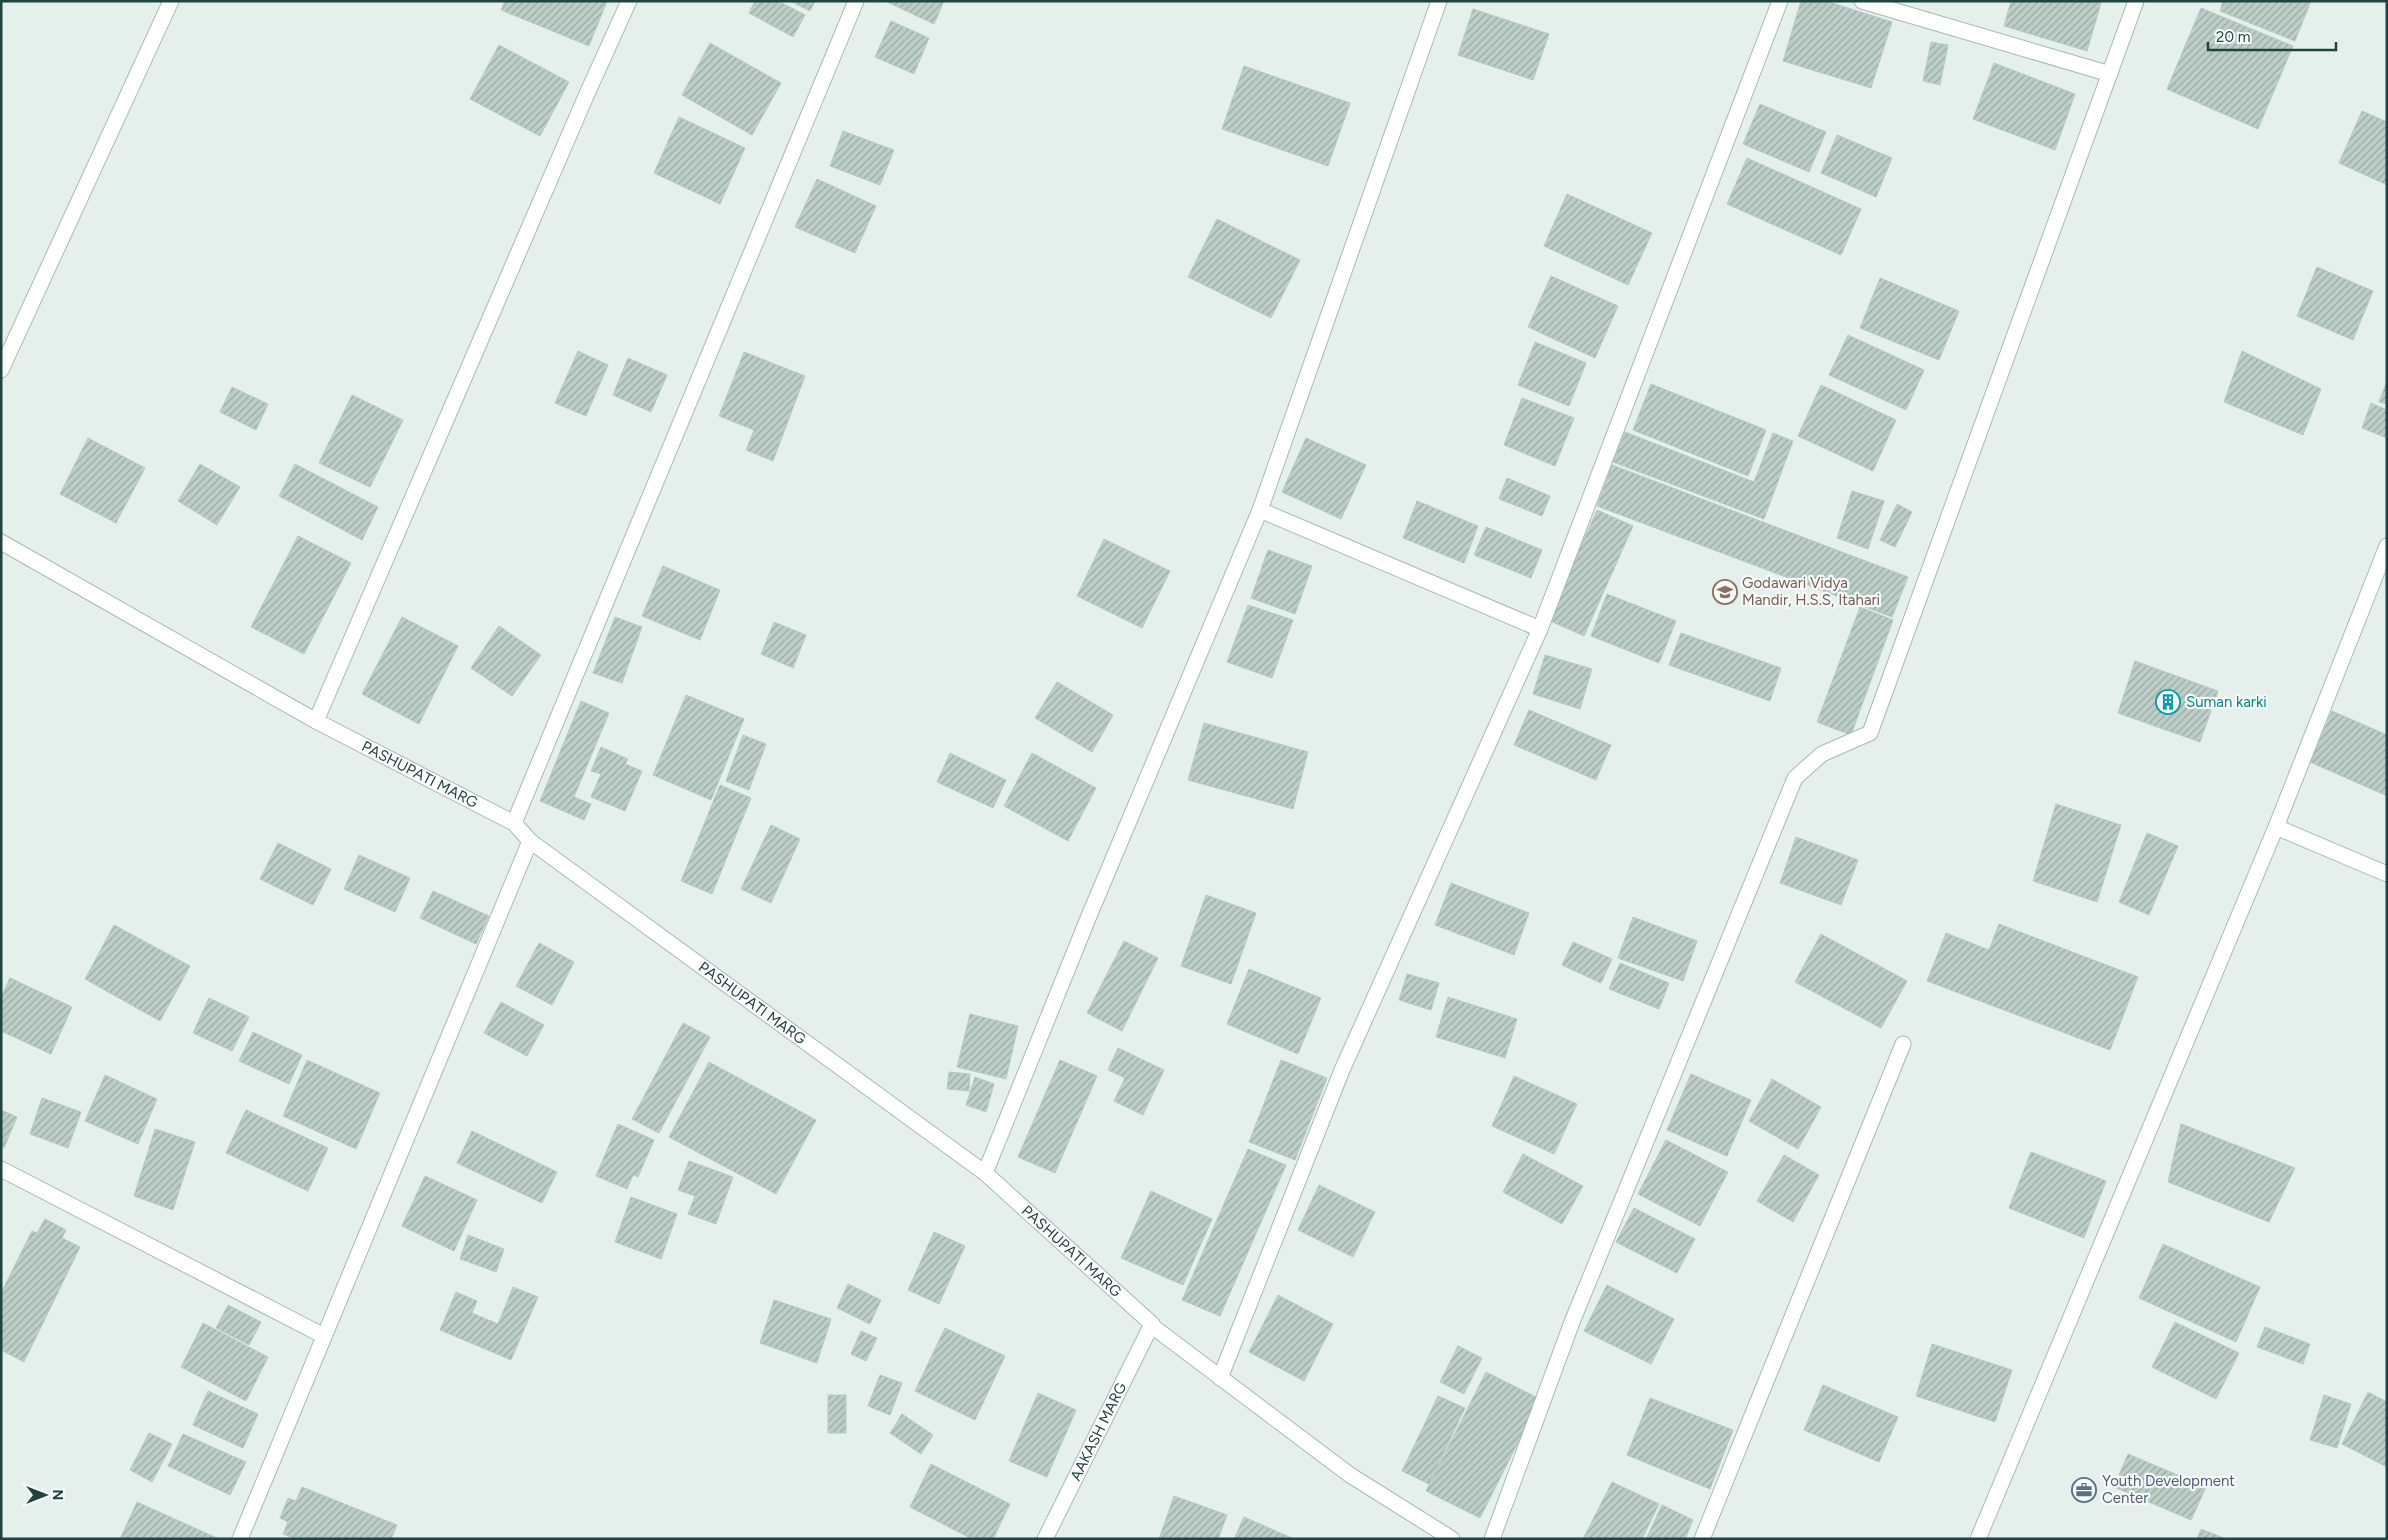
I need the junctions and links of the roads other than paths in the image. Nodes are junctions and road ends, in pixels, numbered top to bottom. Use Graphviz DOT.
graph roads {
  1 [pos="171,1"];
  2 [pos="629,1"];
  3 [pos="856,1"];
  4 [pos="1440,1"];
  5 [pos="1780,1"];
  6 [pos="1862,1"];
  7 [pos="2136,1"];
  8 [pos="2110,74"];
  9 [pos="1,370"];
  10 [pos="1260,510"];
  11 [pos="1,542"];
  12 [pos="2387,546"];
  13 [pos="1540,629"];
  14 [pos="316,721"];
  15 [pos="514,823"];
  16 [pos="2276,827"];
  17 [pos="530,841"];
  18 [pos="2387,874"];
  19 [pos="1903,1044"];
  20 [pos="1,1169"];
  21 [pos="985,1174"];
  22 [pos="1152,1324"];
  23 [pos="324,1336"];
  24 [pos="1220,1378"];
  25 [pos="240,1539"];
  26 [pos="1045,1539"];
  27 [pos="1452,1539"];
  28 [pos="1492,1539"];
  29 [pos="1702,1539"];
  30 [pos="1978,1539"];
  1 -- 9 [label="street"];
  2 -- 14 [label="street"];
  3 -- 15 [label="street"];
  4 -- 10 [label="street"];
  5 -- 13 [label="street"];
  6 -- 8 [label="street"];
  7 -- 8 [label="street"];
  8 -- 28 [label="street"];
  10 -- 13 [label="street"];
  10 -- 21 [label="street"];
  11 -- 14 [label="street, PASHUPATI MARG"];
  12 -- 16 [label="street"];
  13 -- 24 [label="street"];
  14 -- 15 [label="street, PASHUPATI MARG"];
  15 -- 17 [label="street, PASHUPATI MARG"];
  16 -- 18 [label="street"];
  16 -- 30 [label="street"];
  17 -- 21 [label="street, PASHUPATI MARG"];
  17 -- 23 [label="street"];
  19 -- 29 [label="street"];
  20 -- 23 [label="street"];
  21 -- 22 [label="street, PASHUPATI MARG"];
  22 -- 24 [label="street, PASHUPATI MARG"];
  22 -- 26 [label="street, AAKASH MARG"];
  23 -- 25 [label="street"];
  24 -- 27 [label="street, PASHUPATI MARG"];
}
